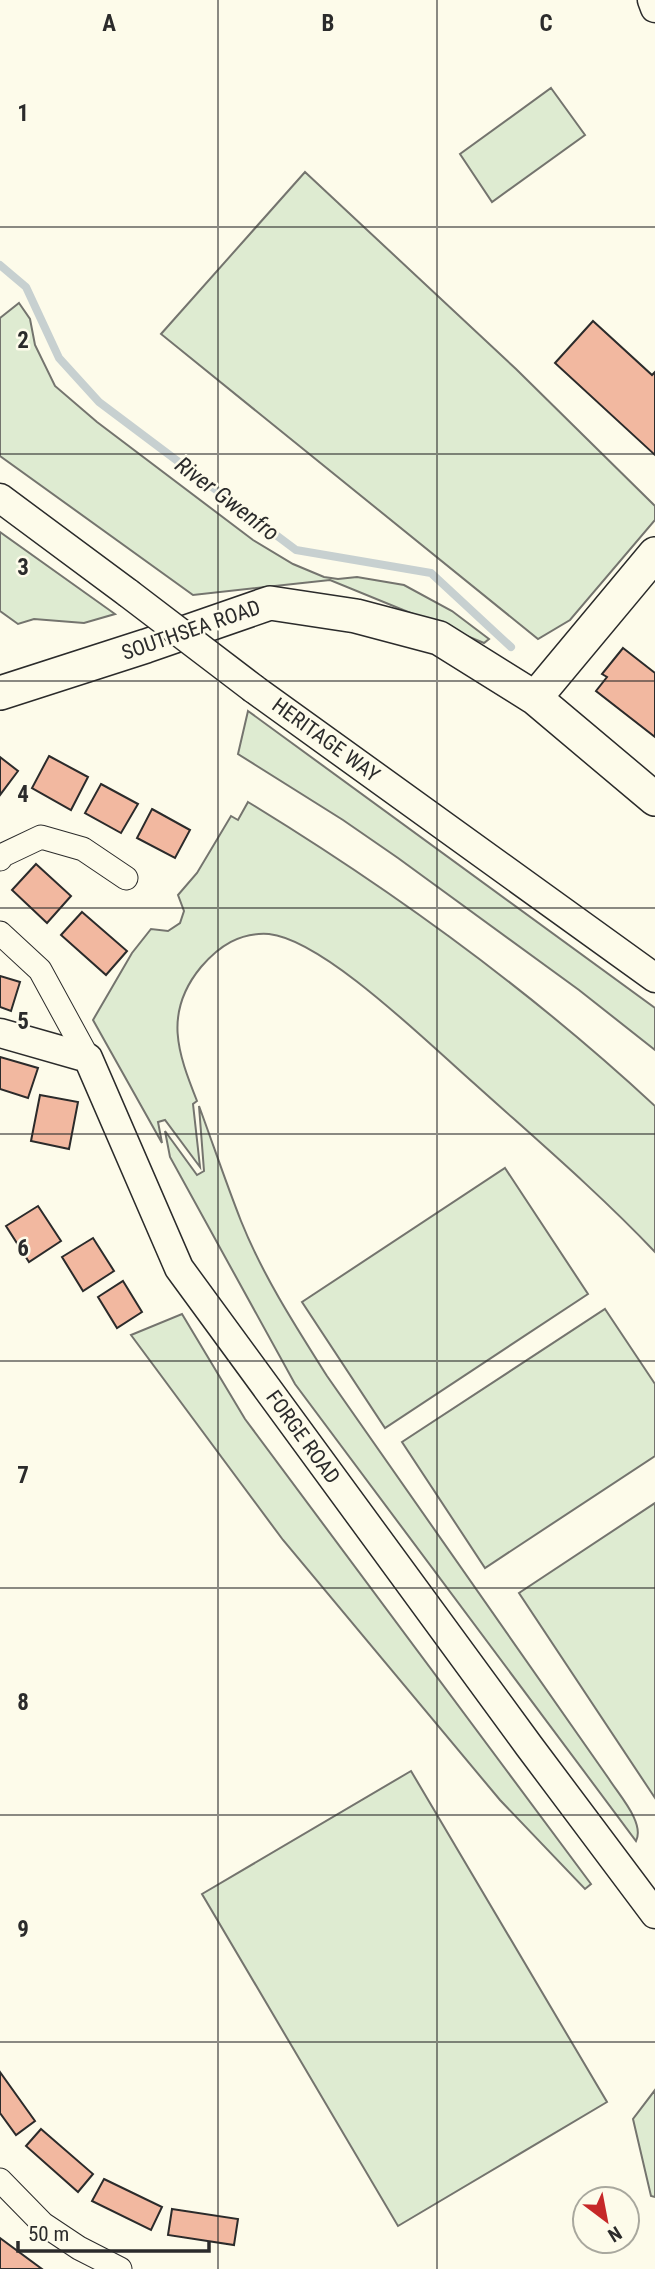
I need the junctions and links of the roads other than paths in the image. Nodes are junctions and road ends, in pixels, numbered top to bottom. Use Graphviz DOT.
graph roads {
  1 [pos="652,0"];
  2 [pos="655,8"];
  3 [pos="0,498"];
  4 [pos="655,554"];
  5 [pos="0,693"];
  6 [pos="536,698"];
  7 [pos="655,799"];
  8 [pos="0,859"];
  9 [pos="126,878"];
  10 [pos="0,933"];
  11 [pos="655,978"];
  12 [pos="0,1033"];
  13 [pos="88,1058"];
  14 [pos="655,1914"];
  15 [pos="0,2180"];
  16 [pos="120,2269"];
  1 -- 2 [label="street"];
  3 -- 11 [label="street, HERITAGE WAY, bridge"];
  4 -- 6 [label="main road"];
  5 -- 6 [label="main road, SOUTHSEA ROAD"];
  6 -- 7 [label="main road, SOUTHSEA ROAD"];
  8 -- 9 [label="street"];
  10 -- 13 [label="street, FORGE ROAD"];
  12 -- 13 [label="street"];
  13 -- 14 [label="street, FORGE ROAD"];
  15 -- 16 [label="street"];
}
